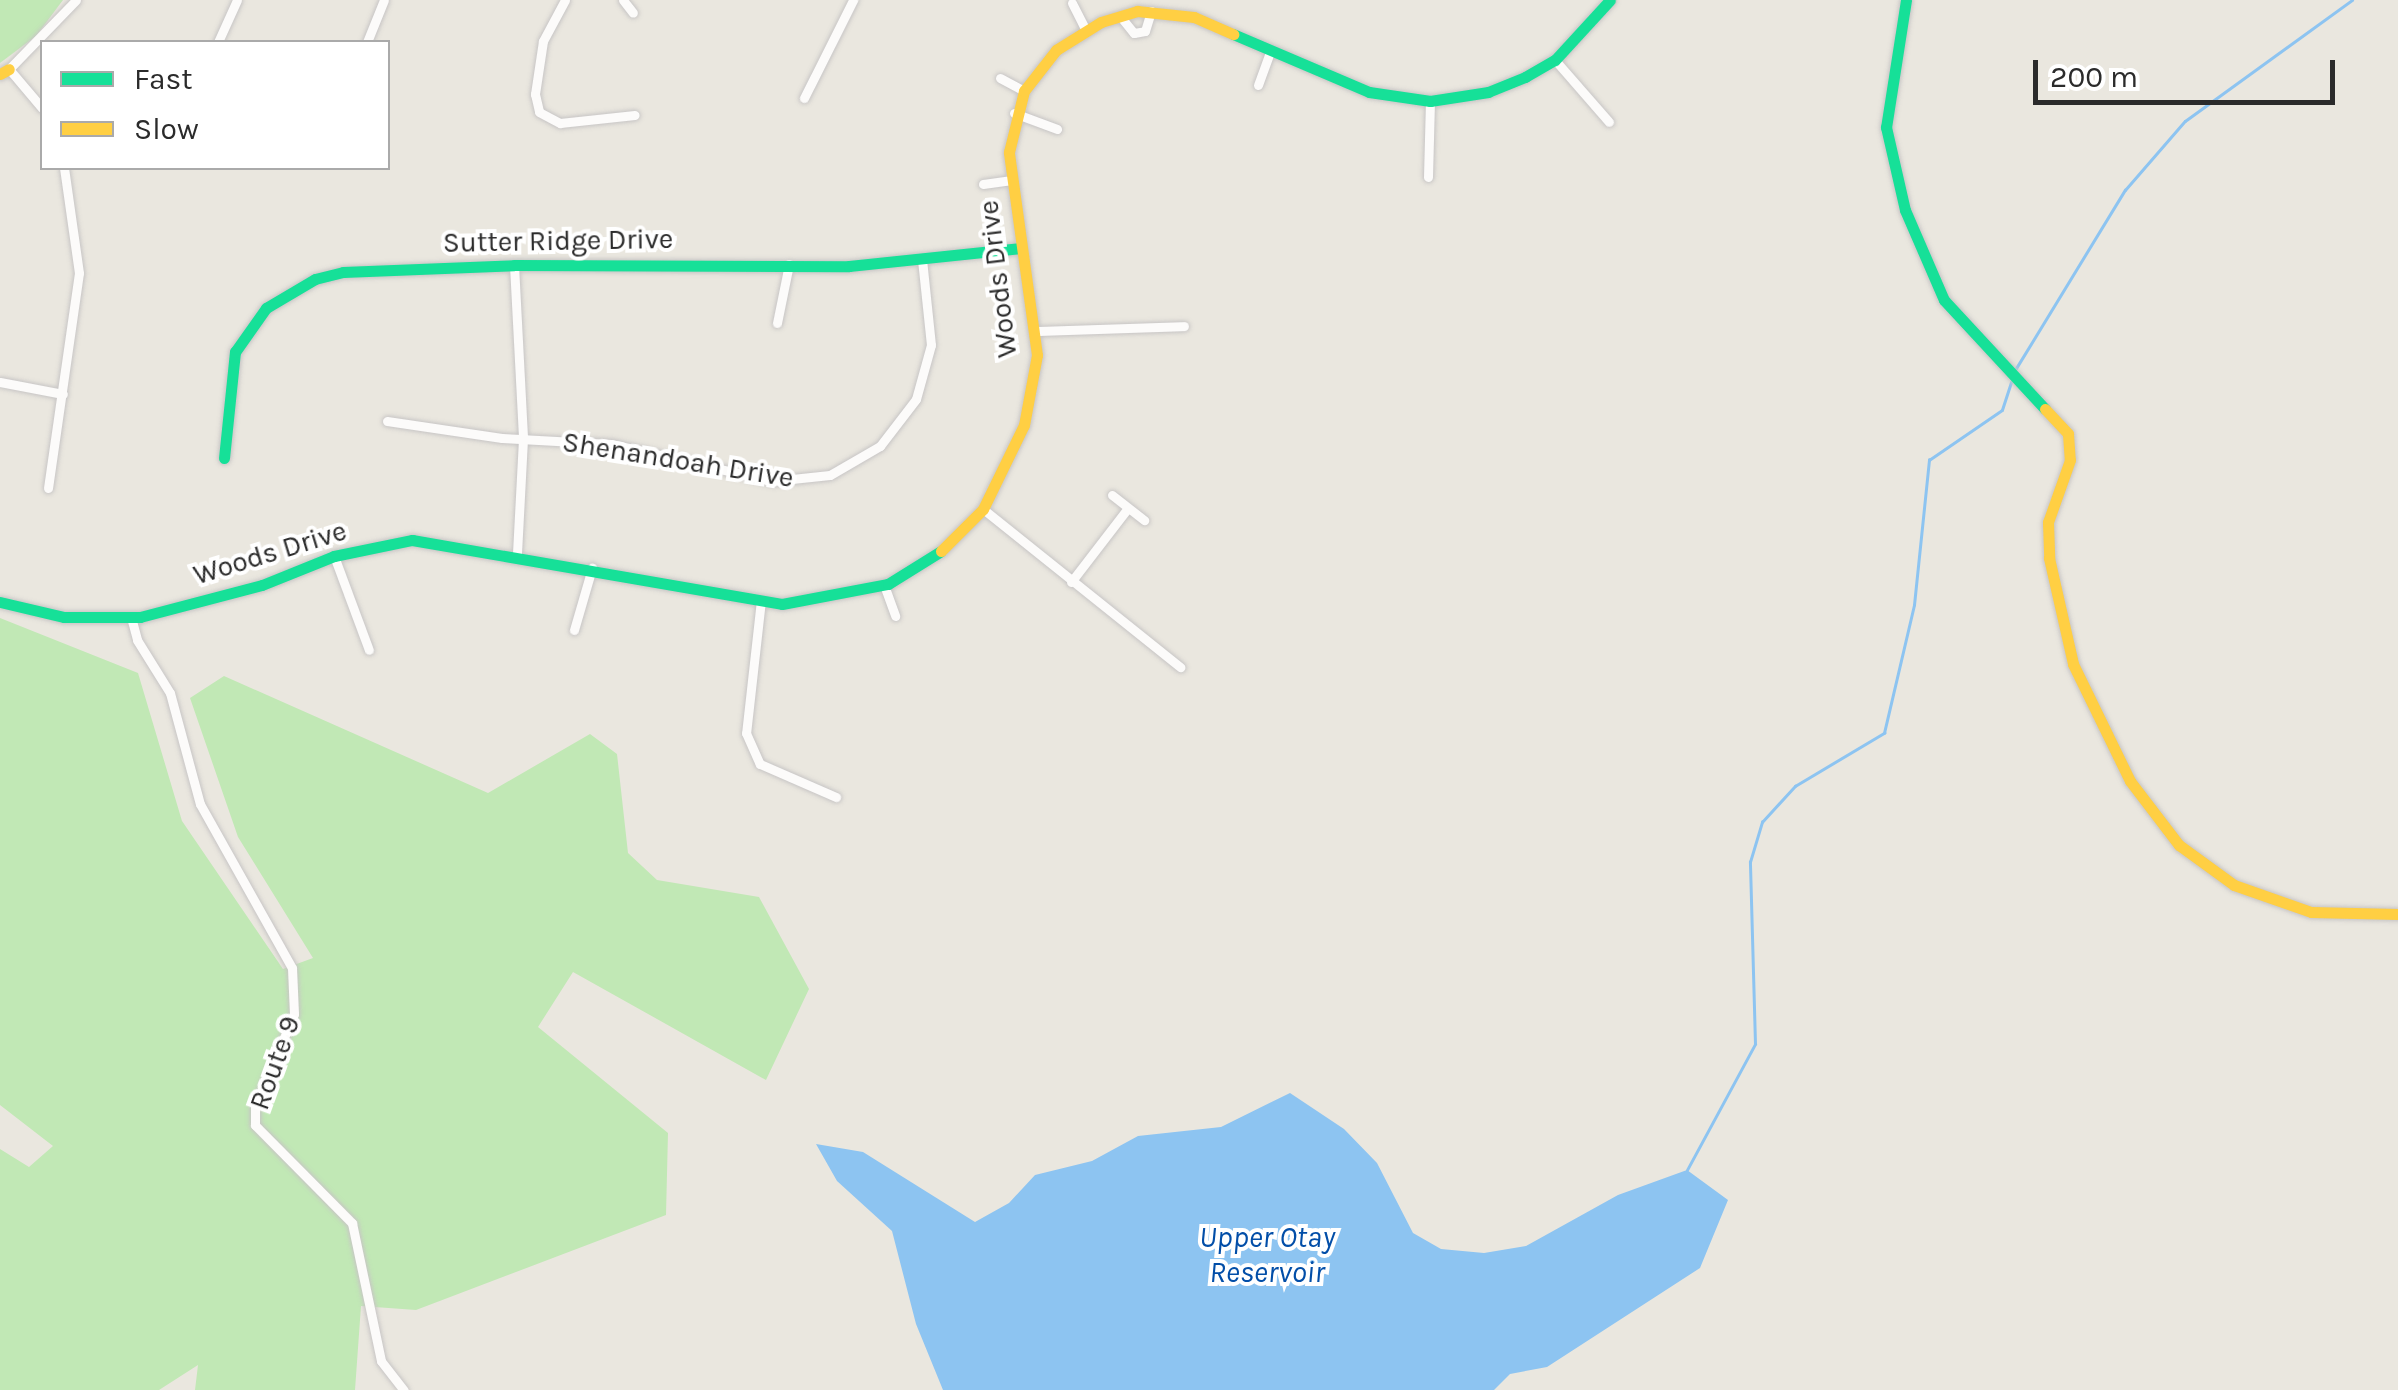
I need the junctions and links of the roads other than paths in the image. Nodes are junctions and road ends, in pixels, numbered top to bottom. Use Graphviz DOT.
graph roads {
  1 [pos="76,0"];
  2 [pos="237,0"];
  3 [pos="384,0"];
  4 [pos="566,0"];
  5 [pos="624,0"];
  6 [pos="853,0"];
  7 [pos="1610,0"];
  8 [pos="1906,0"];
  9 [pos="1072,2"];
  10 [pos="1136,6"];
  11 [pos="1151,11"];
  12 [pos="632,13"];
  13 [pos="1120,16"];
  14 [pos="1085,30"];
  15 [pos="219,40"];
  16 [pos="368,40"];
  17 [pos="1271,50"];
  18 [pos="1554,60"];
  19 [pos="4,72"];
  20 [pos="1000,78"];
  21 [pos="1258,85"];
  22 [pos="1024,91"];
  23 [pos="804,98"];
  24 [pos="1430,101"];
  25 [pos="40,106"];
  26 [pos="1014,113"];
  27 [pos="635,115"];
  28 [pos="1609,122"];
  29 [pos="1057,129"];
  30 [pos="64,170"];
  31 [pos="1428,177"];
  32 [pos="1012,180"];
  33 [pos="983,184"];
  34 [pos="1021,248"];
  35 [pos="922,260"];
  36 [pos="514,264"];
  37 [pos="788,264"];
  38 [pos="777,324"];
  39 [pos="1184,326"];
  40 [pos="1035,331"];
  41 [pos="0,382"];
  42 [pos="63,394"];
  43 [pos="387,421"];
  44 [pos="523,438"];
  45 [pos="224,458"];
  46 [pos="48,488"];
  47 [pos="1112,495"];
  48 [pos="1128,508"];
  49 [pos="983,509"];
  50 [pos="1144,520"];
  51 [pos="517,554"];
  52 [pos="334,556"];
  53 [pos="592,568"];
  54 [pos="1071,582"];
  55 [pos="884,585"];
  56 [pos="761,600"];
  57 [pos="0,602"];
  58 [pos="895,616"];
  59 [pos="131,617"];
  60 [pos="574,630"];
  61 [pos="368,650"];
  62 [pos="1180,666"];
  63 [pos="836,798"];
  64 [pos="2398,914"];
  65 [pos="391,1386"];
  66 [pos="404,1390"];
  1 -- 19 [label="street"];
  2 -- 15 [label="street"];
  3 -- 16 [label="street"];
  4 -- 27 [label="street"];
  5 -- 12 [label="street"];
  6 -- 23 [label="street"];
  7 -- 18 [label="street, Woods Drive"];
  8 -- 64 [label="street"];
  9 -- 14 [label="street"];
  10 -- 11 [label="street, Woods Drive"];
  10 -- 13 [label="street, Woods Drive"];
  11 -- 13 [label="street"];
  11 -- 17 [label="street, Woods Drive"];
  13 -- 14 [label="street, Woods Drive"];
  14 -- 22 [label="street, Woods Drive"];
  17 -- 21 [label="street"];
  17 -- 24 [label="street, Woods Drive"];
  18 -- 24 [label="street, Woods Drive"];
  18 -- 28 [label="street"];
  19 -- 25 [label="street"];
  20 -- 22 [label="street"];
  22 -- 26 [label="street, Woods Drive"];
  24 -- 31 [label="street"];
  26 -- 29 [label="street"];
  26 -- 32 [label="street, Woods Drive"];
  30 -- 42 [label="street"];
  32 -- 33 [label="street"];
  32 -- 34 [label="street, Woods Drive"];
  34 -- 35 [label="street, Sutter Ridge Drive"];
  34 -- 40 [label="street, Woods Drive"];
  35 -- 37 [label="street, Sutter Ridge Drive"];
  35 -- 44 [label="street, Shenandoah Drive"];
  36 -- 37 [label="street, Sutter Ridge Drive"];
  36 -- 44 [label="street"];
  36 -- 45 [label="street, Sutter Ridge Drive"];
  37 -- 38 [label="street"];
  39 -- 40 [label="street"];
  40 -- 49 [label="street, Woods Drive"];
  41 -- 42 [label="street"];
  42 -- 46 [label="street"];
  43 -- 44 [label="street, Shenandoah Drive"];
  44 -- 51 [label="street"];
  47 -- 48 [label="street"];
  48 -- 50 [label="street"];
  48 -- 54 [label="street"];
  49 -- 54 [label="street"];
  49 -- 55 [label="street, Woods Drive"];
  51 -- 52 [label="street, Woods Drive"];
  51 -- 53 [label="street, Woods Drive"];
  52 -- 59 [label="street, Woods Drive"];
  52 -- 61 [label="street"];
  53 -- 56 [label="street, Woods Drive"];
  53 -- 60 [label="street"];
  54 -- 62 [label="street"];
  55 -- 56 [label="street, Woods Drive"];
  55 -- 58 [label="street"];
  56 -- 63 [label="street"];
  57 -- 59 [label="street, Woods Drive"];
  59 -- 65 [label="street, Route 9"];
  65 -- 66 [label="street, Route 9"];
}
